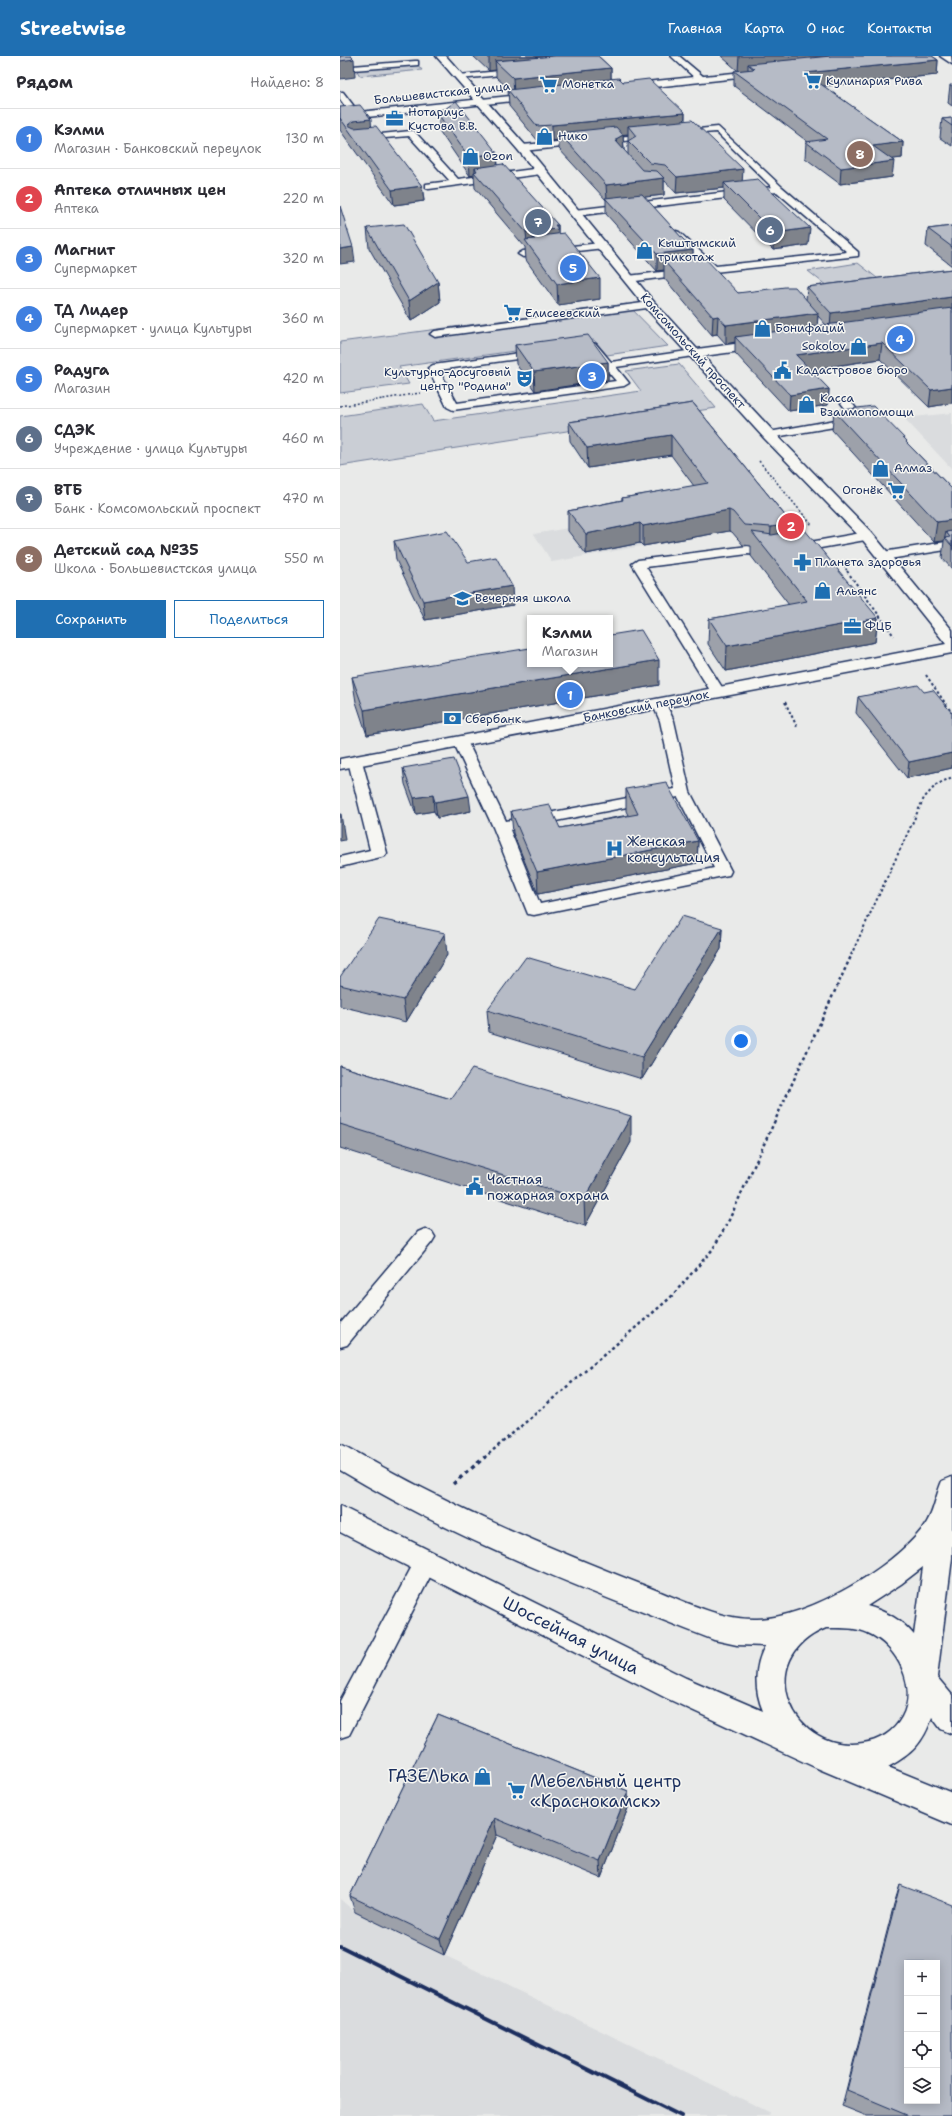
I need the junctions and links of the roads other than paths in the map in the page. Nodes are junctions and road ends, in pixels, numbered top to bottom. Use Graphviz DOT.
graph roads {
  1 [pos="441,56"];
  2 [pos="675,56"];
  3 [pos="945,56"];
  4 [pos="952,60"];
  5 [pos="415,63"];
  6 [pos="340,70"];
  7 [pos="530,70"];
  8 [pos="772,72"];
  9 [pos="459,77"];
  10 [pos="701,79"];
  11 [pos="616,88"];
  12 [pos="340,94"];
  13 [pos="546,96"];
  14 [pos="481,102"];
  15 [pos="356,115"];
  16 [pos="340,117"];
  17 [pos="672,134"];
  18 [pos="657,135"];
  19 [pos="355,139"];
  20 [pos="619,139"];
  21 [pos="522,148"];
  22 [pos="627,148"];
  23 [pos="541,171"];
  24 [pos="456,182"];
  25 [pos="429,186"];
  26 [pos="779,189"];
  27 [pos="670,193"];
  28 [pos="678,202"];
  29 [pos="649,204"];
  30 [pos="574,213"];
  31 [pos="659,215"];
  32 [pos="669,226"];
  33 [pos="600,246"];
  34 [pos="523,254"];
  35 [pos="714,269"];
  36 [pos="628,279"];
  37 [pos="723,279"];
  38 [pos="650,305"];
  39 [pos="435,334"];
  40 [pos="774,342"];
  41 [pos="694,354"];
  42 [pos="610,365"];
  43 [pos="846,403"];
  44 [pos="769,435"];
  45 [pos="867,536"];
  46 [pos="952,545"];
  47 [pos="883,556"];
  48 [pos="952,640"];
  49 [pos="952,648"];
  50 [pos="718,692"];
  51 [pos="659,703"];
  52 [pos="460,741"];
  53 [pos="347,762"];
  54 [pos="683,792"];
  55 [pos="501,827"];
  56 [pos="340,862"];
  57 [pos="425,1237"];
  58 [pos="340,1339"];
  59 [pos="340,1456"];
  60 [pos="952,1489"];
  61 [pos="340,1518"];
  62 [pos="943,1520"];
  63 [pos="426,1562"];
  64 [pos="815,1619"];
  65 [pos="922,1681"];
  66 [pos="952,1719"];
  67 [pos="340,1726"];
  68 [pos="817,1751"];
  69 [pos="952,1809"];
  1 -- 9 [label="street, Комсомольский проспект"];
  2 -- 10 [label="lane"];
  3 -- 4 [label="street"];
  5 -- 6 [label="lane"];
  7 -- 9 [label="lane"];
  8 -- 10 [label="street"];
  9 -- 14 [label="street, Комсомольский проспект"];
  10 -- 11 [label="street"];
  12 -- 15 [label="lane"];
  13 -- 14 [label="street, Большевистская улица"];
  14 -- 15 [label="street, Большевистская улица"];
  14 -- 21 [label="street, Комсомольский проспект"];
  15 -- 16 [label="street, Большевистская улица"];
  17 -- 26 [label="lane"];
  18 -- 20 [label="lane"];
  19 -- 24 [label="lane"];
  20 -- 21 [label="lane"];
  20 -- 22 [label="lane"];
  21 -- 23 [label="street, Комсомольский проспект"];
  23 -- 24 [label="lane"];
  23 -- 30 [label="street, Комсомольский проспект"];
  24 -- 25 [label="lane"];
  26 -- 28 [label="lane"];
  26 -- 35 [label="lane"];
  27 -- 28 [label="lane"];
  28 -- 29 [label="lane"];
  29 -- 30 [label="lane"];
  29 -- 31 [label="lane"];
  30 -- 33 [label="street, Комсомольский проспект"];
  32 -- 35 [label="lane"];
  33 -- 34 [label="lane"];
  33 -- 36 [label="street, Комсомольский проспект"];
  35 -- 36 [label="lane"];
  35 -- 37 [label="lane"];
  36 -- 38 [label="street, Комсомольский проспект"];
  38 -- 39 [label="lane"];
  38 -- 41 [label="street, Комсомольский проспект"];
  40 -- 41 [label="street"];
  41 -- 42 [label="lane"];
  41 -- 44 [label="street, Комсомольский проспект"];
  42 -- 42 [label="lane"];
  43 -- 44 [label="lane"];
  44 -- 45 [label="street, Комсомольский проспект"];
  45 -- 47 [label="street, Комсомольский проспект"];
  45 -- 50 [label="lane"];
  46 -- 47 [label="lane"];
  47 -- 48 [label="street, Комсомольский проспект"];
  49 -- 50 [label="street, Банковский переулок"];
  50 -- 51 [label="street, Банковский переулок"];
  51 -- 52 [label="street, Банковский переулок"];
  51 -- 54 [label="lane"];
  52 -- 53 [label="street, Банковский переулок"];
  52 -- 55 [label="lane"];
  53 -- 56 [label="lane"];
  54 -- 55 [label="lane"];
  54 -- 55 [label="lane"];
  57 -- 58 [label="lane"];
  59 -- 64 [label="street"];
  60 -- 62 [label="street"];
  61 -- 63 [label="street, Шоссейная улица"];
  62 -- 64 [label="street"];
  62 -- 65 [label="street"];
  63 -- 67 [label="lane"];
  63 -- 68 [label="street, Шоссейная улица"];
  64 -- 65 [label="street"];
  64 -- 68 [label="street"];
  65 -- 66 [label="street"];
  65 -- 68 [label="street"];
  68 -- 69 [label="street, Шоссейная улица"];
}
